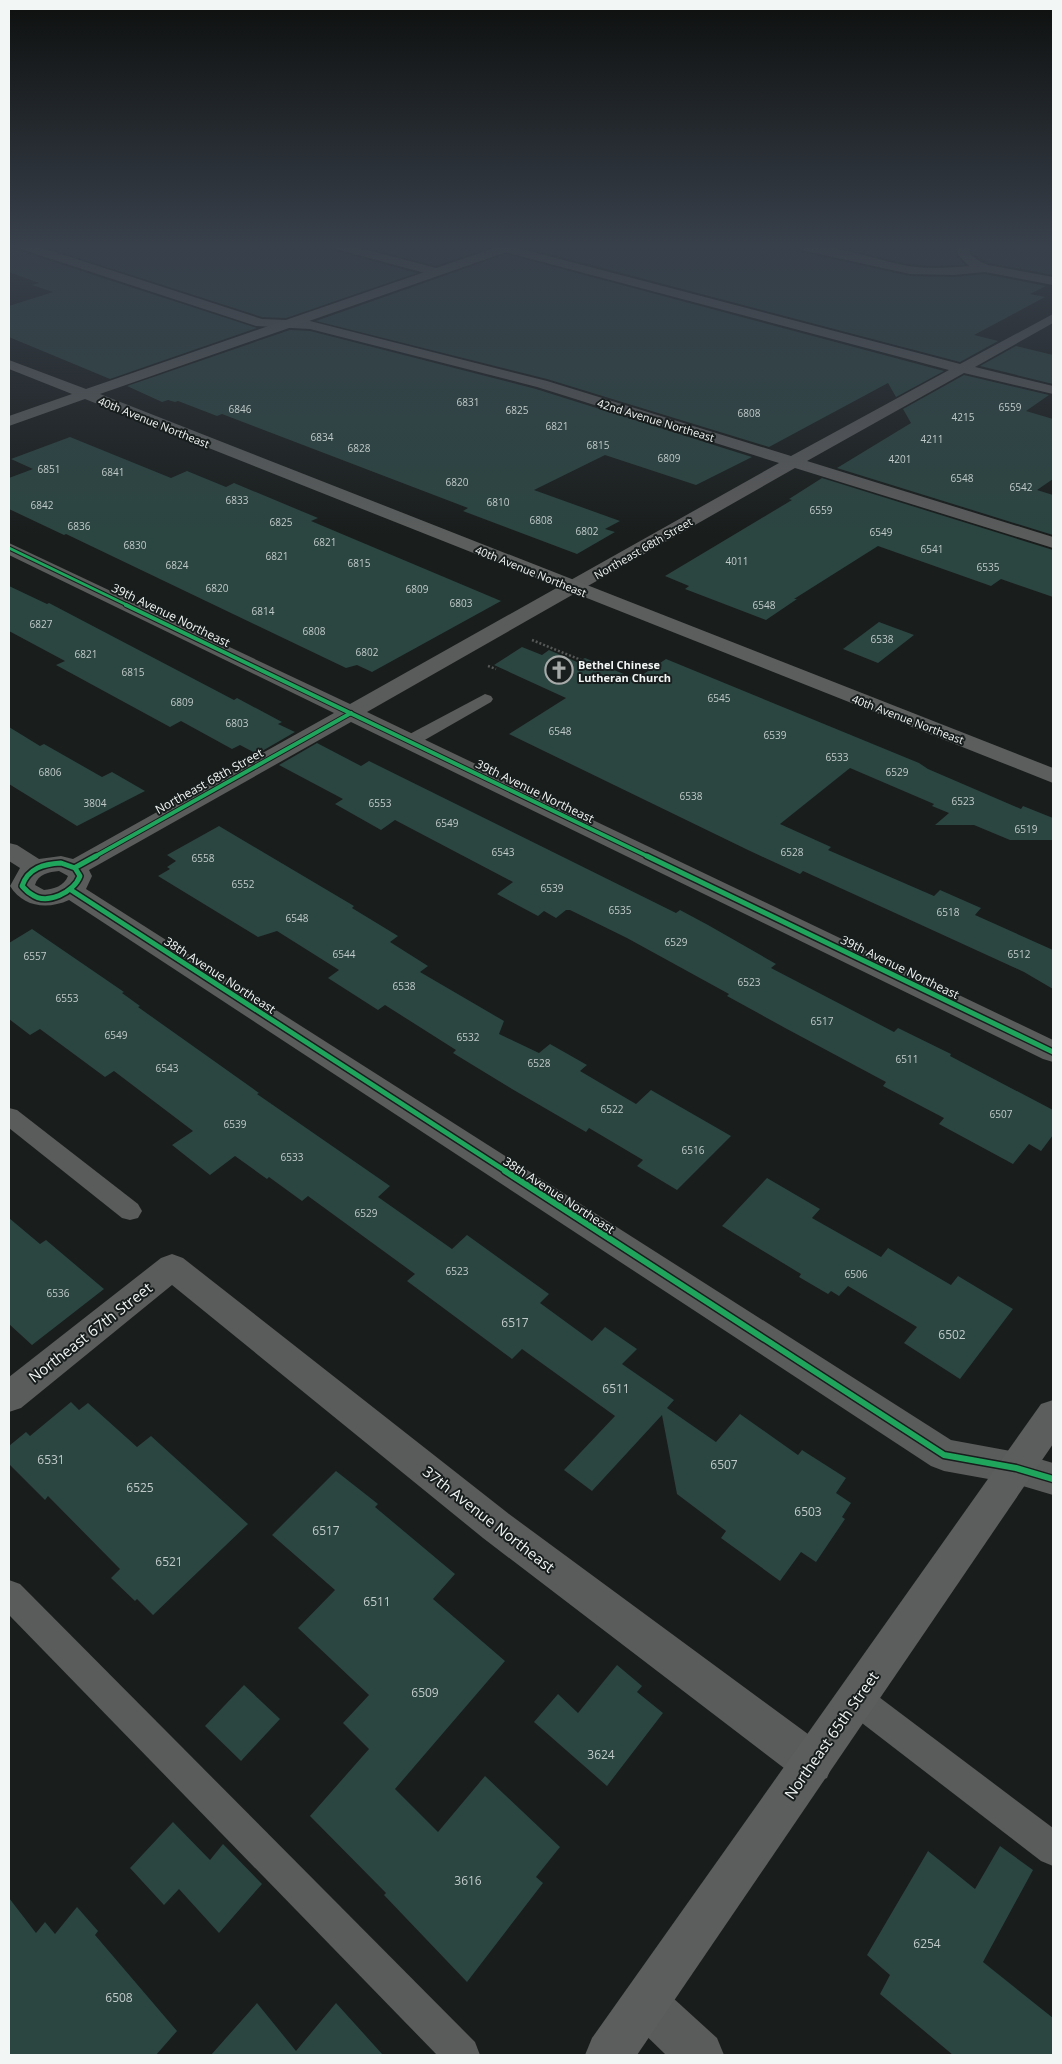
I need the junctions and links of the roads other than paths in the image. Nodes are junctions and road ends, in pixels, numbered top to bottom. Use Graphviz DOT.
graph roads {
  1 [pos="233,342"];
  2 [pos="375,342"];
  3 [pos="866,342"];
  4 [pos="1009,342"];
  5 [pos="9,364"];
  6 [pos="962,368"];
  7 [pos="1053,390"];
  8 [pos="85,394"];
  9 [pos="9,421"];
  10 [pos="793,462"];
  11 [pos="1053,543"];
  12 [pos="9,548"];
  13 [pos="574,588"];
  14 [pos="485,699"];
  15 [pos="351,713"];
  16 [pos="410,742"];
  17 [pos="1053,776"];
  18 [pos="9,850"];
  19 [pos="36,868"];
  20 [pos="74,879"];
  21 [pos="18,899"];
  22 [pos="1053,1052"];
  23 [pos="9,1116"];
  24 [pos="130,1211"];
  25 [pos="172,1267"];
  26 [pos="9,1397"];
  27 [pos="1053,1415"];
  28 [pos="1035,1473"];
  29 [pos="9,1594"];
  30 [pos="856,1699"];
  31 [pos="812,1763"];
  32 [pos="1053,1849"];
  33 [pos="645,2003"];
  34 [pos="462,2055"];
  35 [pos="609,2055"];
  36 [pos="700,2055"];
  1 -- 8 [label="street"];
  2 -- 10 [label="street, 42nd Avenue Northeast"];
  3 -- 6 [label="street"];
  4 -- 6 [label="street, Northeast 68th Street"];
  5 -- 8 [label="street, 40th Avenue Northeast"];
  6 -- 7 [label="street"];
  6 -- 10 [label="street, Northeast 68th Street"];
  8 -- 9 [label="street"];
  8 -- 13 [label="street, 40th Avenue Northeast"];
  10 -- 11 [label="street, 42nd Avenue Northeast"];
  10 -- 13 [label="street, Northeast 68th Street"];
  12 -- 15 [label="street, 39th Avenue Northeast"];
  13 -- 15 [label="street, Northeast 68th Street"];
  13 -- 17 [label="street, 40th Avenue Northeast"];
  14 -- 16 [label="lane"];
  15 -- 16 [label="street, 39th Avenue Northeast"];
  15 -- 20 [label="street, Northeast 68th Street"];
  16 -- 22 [label="street, 39th Avenue Northeast"];
  18 -- 19 [label="street"];
  19 -- 20 [label="street"];
  19 -- 21 [label="street"];
  20 -- 21 [label="street, Northeast 68th Street"];
  20 -- 28 [label="street, 38th Avenue Northeast"];
  23 -- 24 [label="lane"];
  25 -- 26 [label="street, Northeast 67th Street"];
  25 -- 31 [label="street, 37th Avenue Northeast"];
  27 -- 28 [label="street, Northeast 65th Street"];
  28 -- 30 [label="street, Northeast 65th Street"];
  29 -- 34 [label="lane"];
  30 -- 31 [label="street, Northeast 65th Street"];
  30 -- 32 [label="lane"];
  31 -- 33 [label="street, Northeast 65th Street"];
  33 -- 35 [label="street, Northeast 65th Street"];
  33 -- 36 [label="street"];
}
